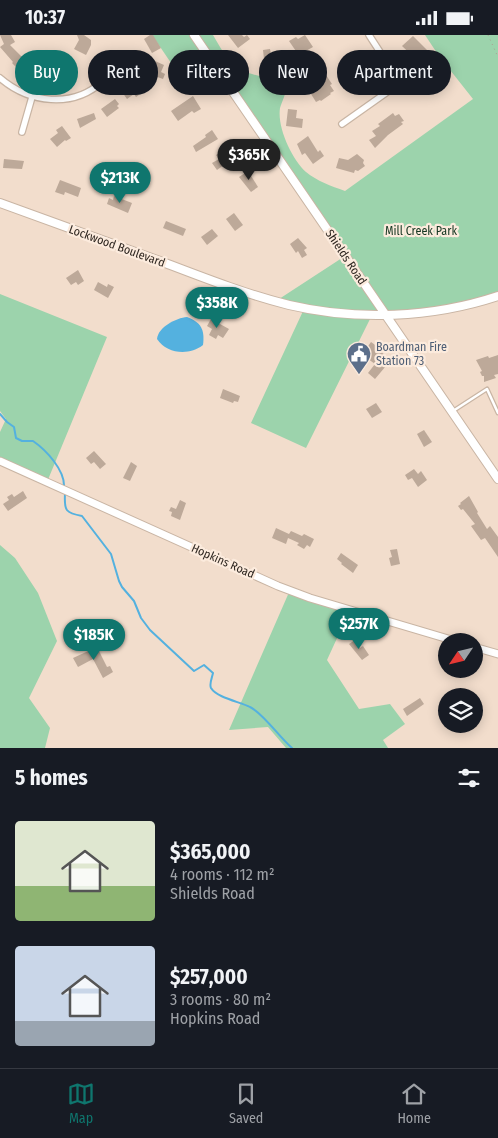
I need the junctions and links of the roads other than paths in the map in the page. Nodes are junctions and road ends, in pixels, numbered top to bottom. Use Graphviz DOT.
graph roads {
  1 [pos="194,35"];
  2 [pos="369,35"];
  3 [pos="0,78"];
  4 [pos="88,91"];
  5 [pos="32,97"];
  6 [pos="342,124"];
  7 [pos="22,132"];
  8 [pos="0,203"];
  9 [pos="498,296"];
  10 [pos="384,314"];
  11 [pos="498,401"];
  12 [pos="494,403"];
  13 [pos="452,411"];
  14 [pos="498,413"];
  15 [pos="0,461"];
  16 [pos="498,479"];
  17 [pos="438,636"];
  18 [pos="483,650"];
  19 [pos="498,654"];
  1 -- 10 [label="main road, Shields Road"];
  2 -- 6 [label="street"];
  3 -- 5 [label="street"];
  4 -- 5 [label="street"];
  5 -- 7 [label="street"];
  8 -- 10 [label="main road, Lockwood Boulevard"];
  9 -- 10 [label="main road, Lockwood Boulevard"];
  10 -- 13 [label="main road, Shields Road"];
  11 -- 12 [label="lane"];
  12 -- 13 [label="lane"];
  12 -- 14 [label="lane"];
  13 -- 16 [label="main road, Shields Road"];
  15 -- 17 [label="street, Hopkins Road"];
  18 -- 19 [label="street"];
}
